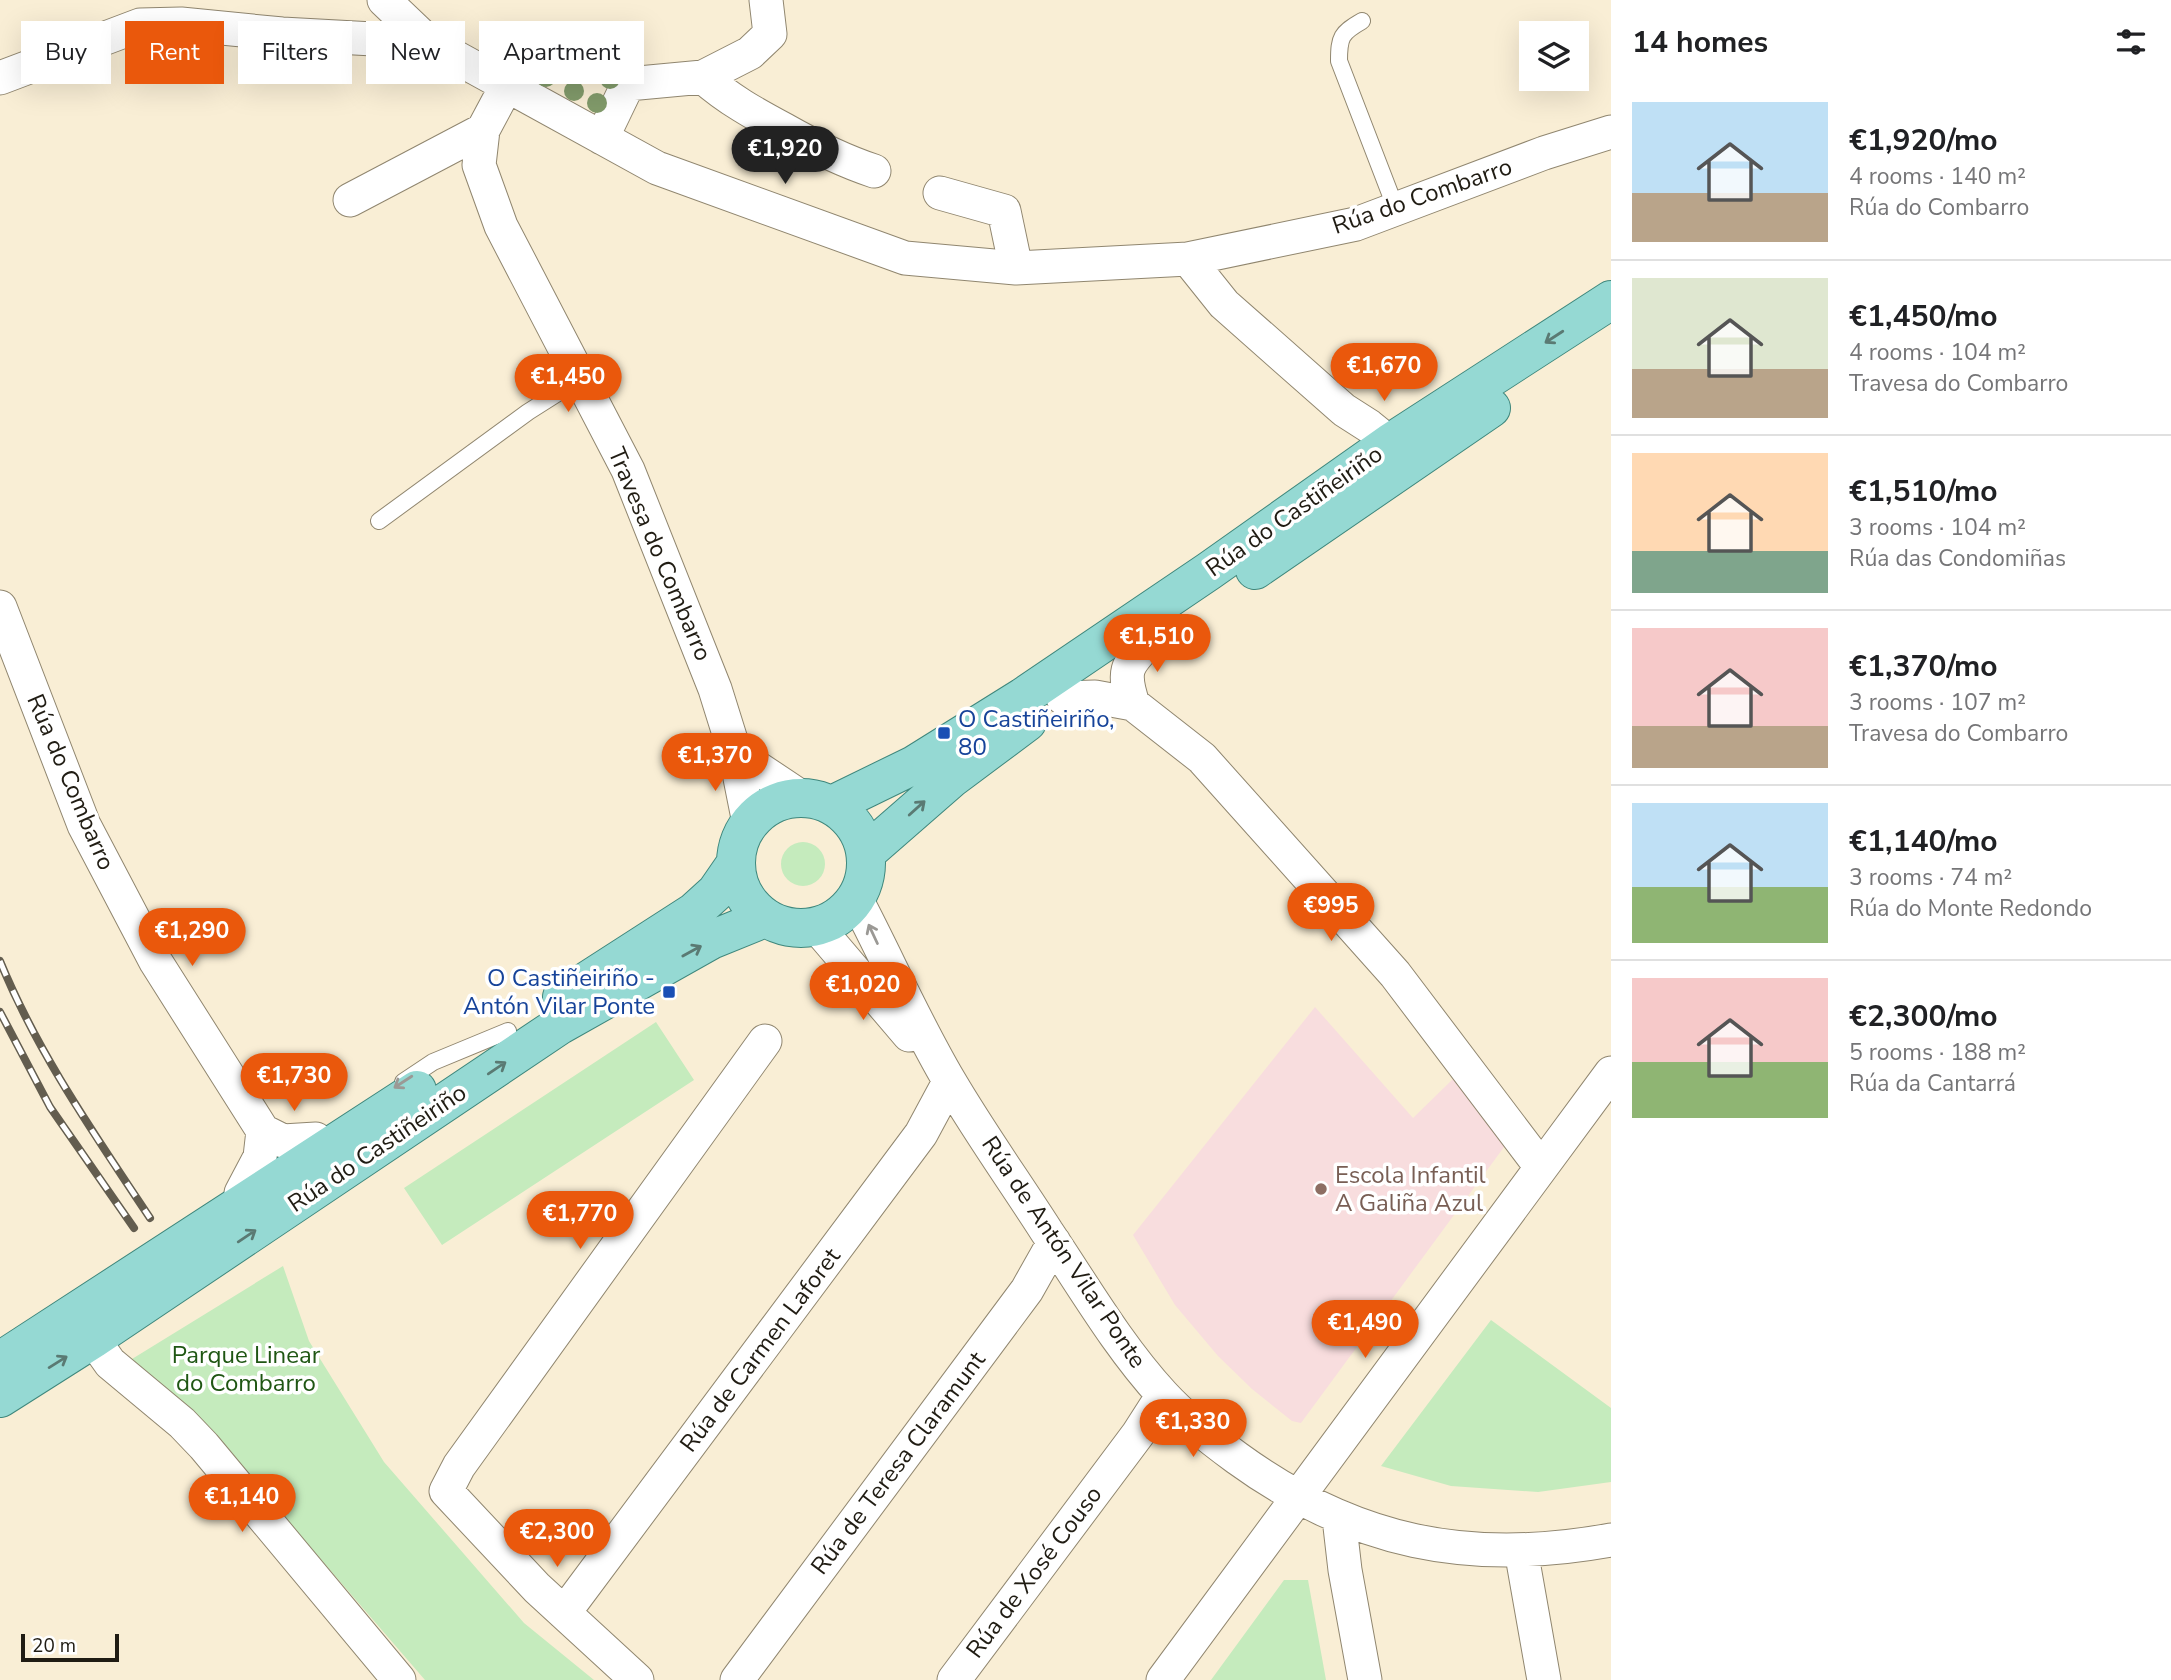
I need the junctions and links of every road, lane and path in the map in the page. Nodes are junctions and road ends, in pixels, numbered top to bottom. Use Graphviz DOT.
graph roads {
  1 [pos="384,0"];
  2 [pos="766,0"];
  3 [pos="188,12"];
  4 [pos="406,21"];
  5 [pos="1362,21"];
  6 [pos="366,39"];
  7 [pos="465,62"];
  8 [pos="703,77"];
  9 [pos="0,78"];
  10 [pos="507,85"];
  11 [pos="483,130"];
  12 [pos="1611,132"];
  13 [pos="602,138"];
  14 [pos="874,171"];
  15 [pos="940,193"];
  16 [pos="349,200"];
  17 [pos="1396,209"];
  18 [pos="1188,259"];
  19 [pos="1016,268"];
  20 [pos="1611,300"];
  21 [pos="1611,329"];
  22 [pos="580,379"];
  23 [pos="1460,429"];
  24 [pos="1374,460"];
  25 [pos="379,521"];
  26 [pos="1269,561"];
  27 [pos="0,607"];
  28 [pos="1152,638"];
  29 [pos="1063,698"];
  30 [pos="1133,704"];
  31 [pos="735,753"];
  32 [pos="817,801"];
  33 [pos="749,823"];
  34 [pos="866,853"];
  35 [pos="736,863"];
  36 [pos="856,899"];
  37 [pos="765,918"];
  38 [pos="817,927"];
  39 [pos="508,1031"];
  40 [pos="765,1041"];
  41 [pos="1611,1073"];
  42 [pos="950,1082"];
  43 [pos="263,1131"];
  44 [pos="316,1139"];
  45 [pos="1541,1167"];
  46 [pos="241,1192"];
  47 [pos="1054,1242"];
  48 [pos="93,1339"];
  49 [pos="0,1346"];
  50 [pos="0,1361"];
  51 [pos="1163,1395"];
  52 [pos="0,1398"];
  53 [pos="1297,1498"];
  54 [pos="1339,1518"];
  55 [pos="1611,1540"];
  56 [pos="1521,1550"];
  57 [pos="564,1614"];
  58 [pos="399,1680"];
  59 [pos="636,1680"];
  60 [pos="737,1680"];
  61 [pos="954,1680"];
  62 [pos="1163,1680"];
  63 [pos="1365,1680"];
  64 [pos="1544,1680"];
  1 -- 4 [label="street"];
  2 -- 8 [label="street"];
  3 -- 6 [label="street, Rúa do Combarro"];
  3 -- 9 [label="street, Rúa do Combarro"];
  5 -- 17 [label="lane"];
  7 -- 10 [label="street, Rúa do Combarro"];
  8 -- 13 [label="street"];
  8 -- 14 [label="street"];
  10 -- 11 [label="street, Travesa do Combarro"];
  10 -- 13 [label="street, Rúa do Combarro"];
  11 -- 16 [label="street"];
  11 -- 22 [label="street, Travesa do Combarro"];
  12 -- 17 [label="street, Rúa do Combarro"];
  13 -- 19 [label="street, Rúa do Combarro"];
  15 -- 19 [label="street"];
  17 -- 18 [label="street, Rúa do Combarro"];
  18 -- 19 [label="street, Rúa do Combarro"];
  18 -- 24 [label="street"];
  20 -- 24 [label="main road, Rúa do Castiñeiriño, one-way"];
  21 -- 23 [label="main road, Rúa do Castiñeiriño"];
  22 -- 25 [label="lane"];
  22 -- 31 [label="street, Travesa do Combarro"];
  23 -- 24 [label="main road"];
  23 -- 26 [label="main road, Rúa do Castiñeiriño"];
  24 -- 26 [label="main road"];
  24 -- 32 [label="main road, Rúa do Castiñeiriño"];
  26 -- 28 [label="main road, Rúa do Castiñeiriño"];
  27 -- 43 [label="street, Rúa do Combarro"];
  28 -- 29 [label="main road, Rúa do Castiñeiriño"];
  28 -- 30 [label="street"];
  29 -- 30 [label="street"];
  34 -- 29 [label="main road, Rúa do Castiñeiriño, one-way"];
  30 -- 45 [label="street"];
  31 -- 32 [label="street"];
  31 -- 33 [label="street, Travesa do Combarro"];
  32 -- 33 [label="main road, Rúa do Castiñeiriño"];
  32 -- 34 [label="main road"];
  33 -- 35 [label="main road, Rúa do Castiñeiriño"];
  34 -- 36 [label="main road"];
  35 -- 37 [label="main road"];
  35 -- 39 [label="main road, Rúa do Castiñeiriño"];
  36 -- 38 [label="main road"];
  42 -- 36 [label="street, Rúa de Antón Vilar Ponte, one-way"];
  37 -- 38 [label="main road"];
  48 -- 37 [label="main road, Rúa do Castiñeiriño, one-way"];
  38 -- 42 [label="street, Rúa de Antón Vilar Ponte"];
  39 -- 44 [label="lane, one-way"];
  39 -- 50 [label="main road, Rúa do Castiñeiriño"];
  40 -- 57 [label="street"];
  41 -- 45 [label="street"];
  42 -- 47 [label="street, Rúa de Antón Vilar Ponte"];
  42 -- 57 [label="street, Rúa de Carmen Laforet"];
  43 -- 44 [label="street"];
  43 -- 46 [label="street"];
  44 -- 46 [label="lane"];
  45 -- 53 [label="street"];
  46 -- 49 [label="lane"];
  47 -- 51 [label="street, Rúa de Antón Vilar Ponte"];
  47 -- 60 [label="street, Rúa de Teresa Claramunt"];
  52 -- 48 [label="main road, Rúa do Castiñeiriño, one-way"];
  48 -- 58 [label="street"];
  51 -- 53 [label="street, Rúa de Antón Vilar Ponte"];
  51 -- 61 [label="street, Rúa de Xosé Couso"];
  53 -- 54 [label="street, Rúa de Antón Vilar Ponte"];
  53 -- 62 [label="street"];
  54 -- 56 [label="street, Rúa de Antón Vilar Ponte"];
  54 -- 63 [label="street"];
  55 -- 56 [label="street, Rúa de Antón Vilar Ponte"];
  56 -- 64 [label="street"];
  57 -- 59 [label="street"];
}
